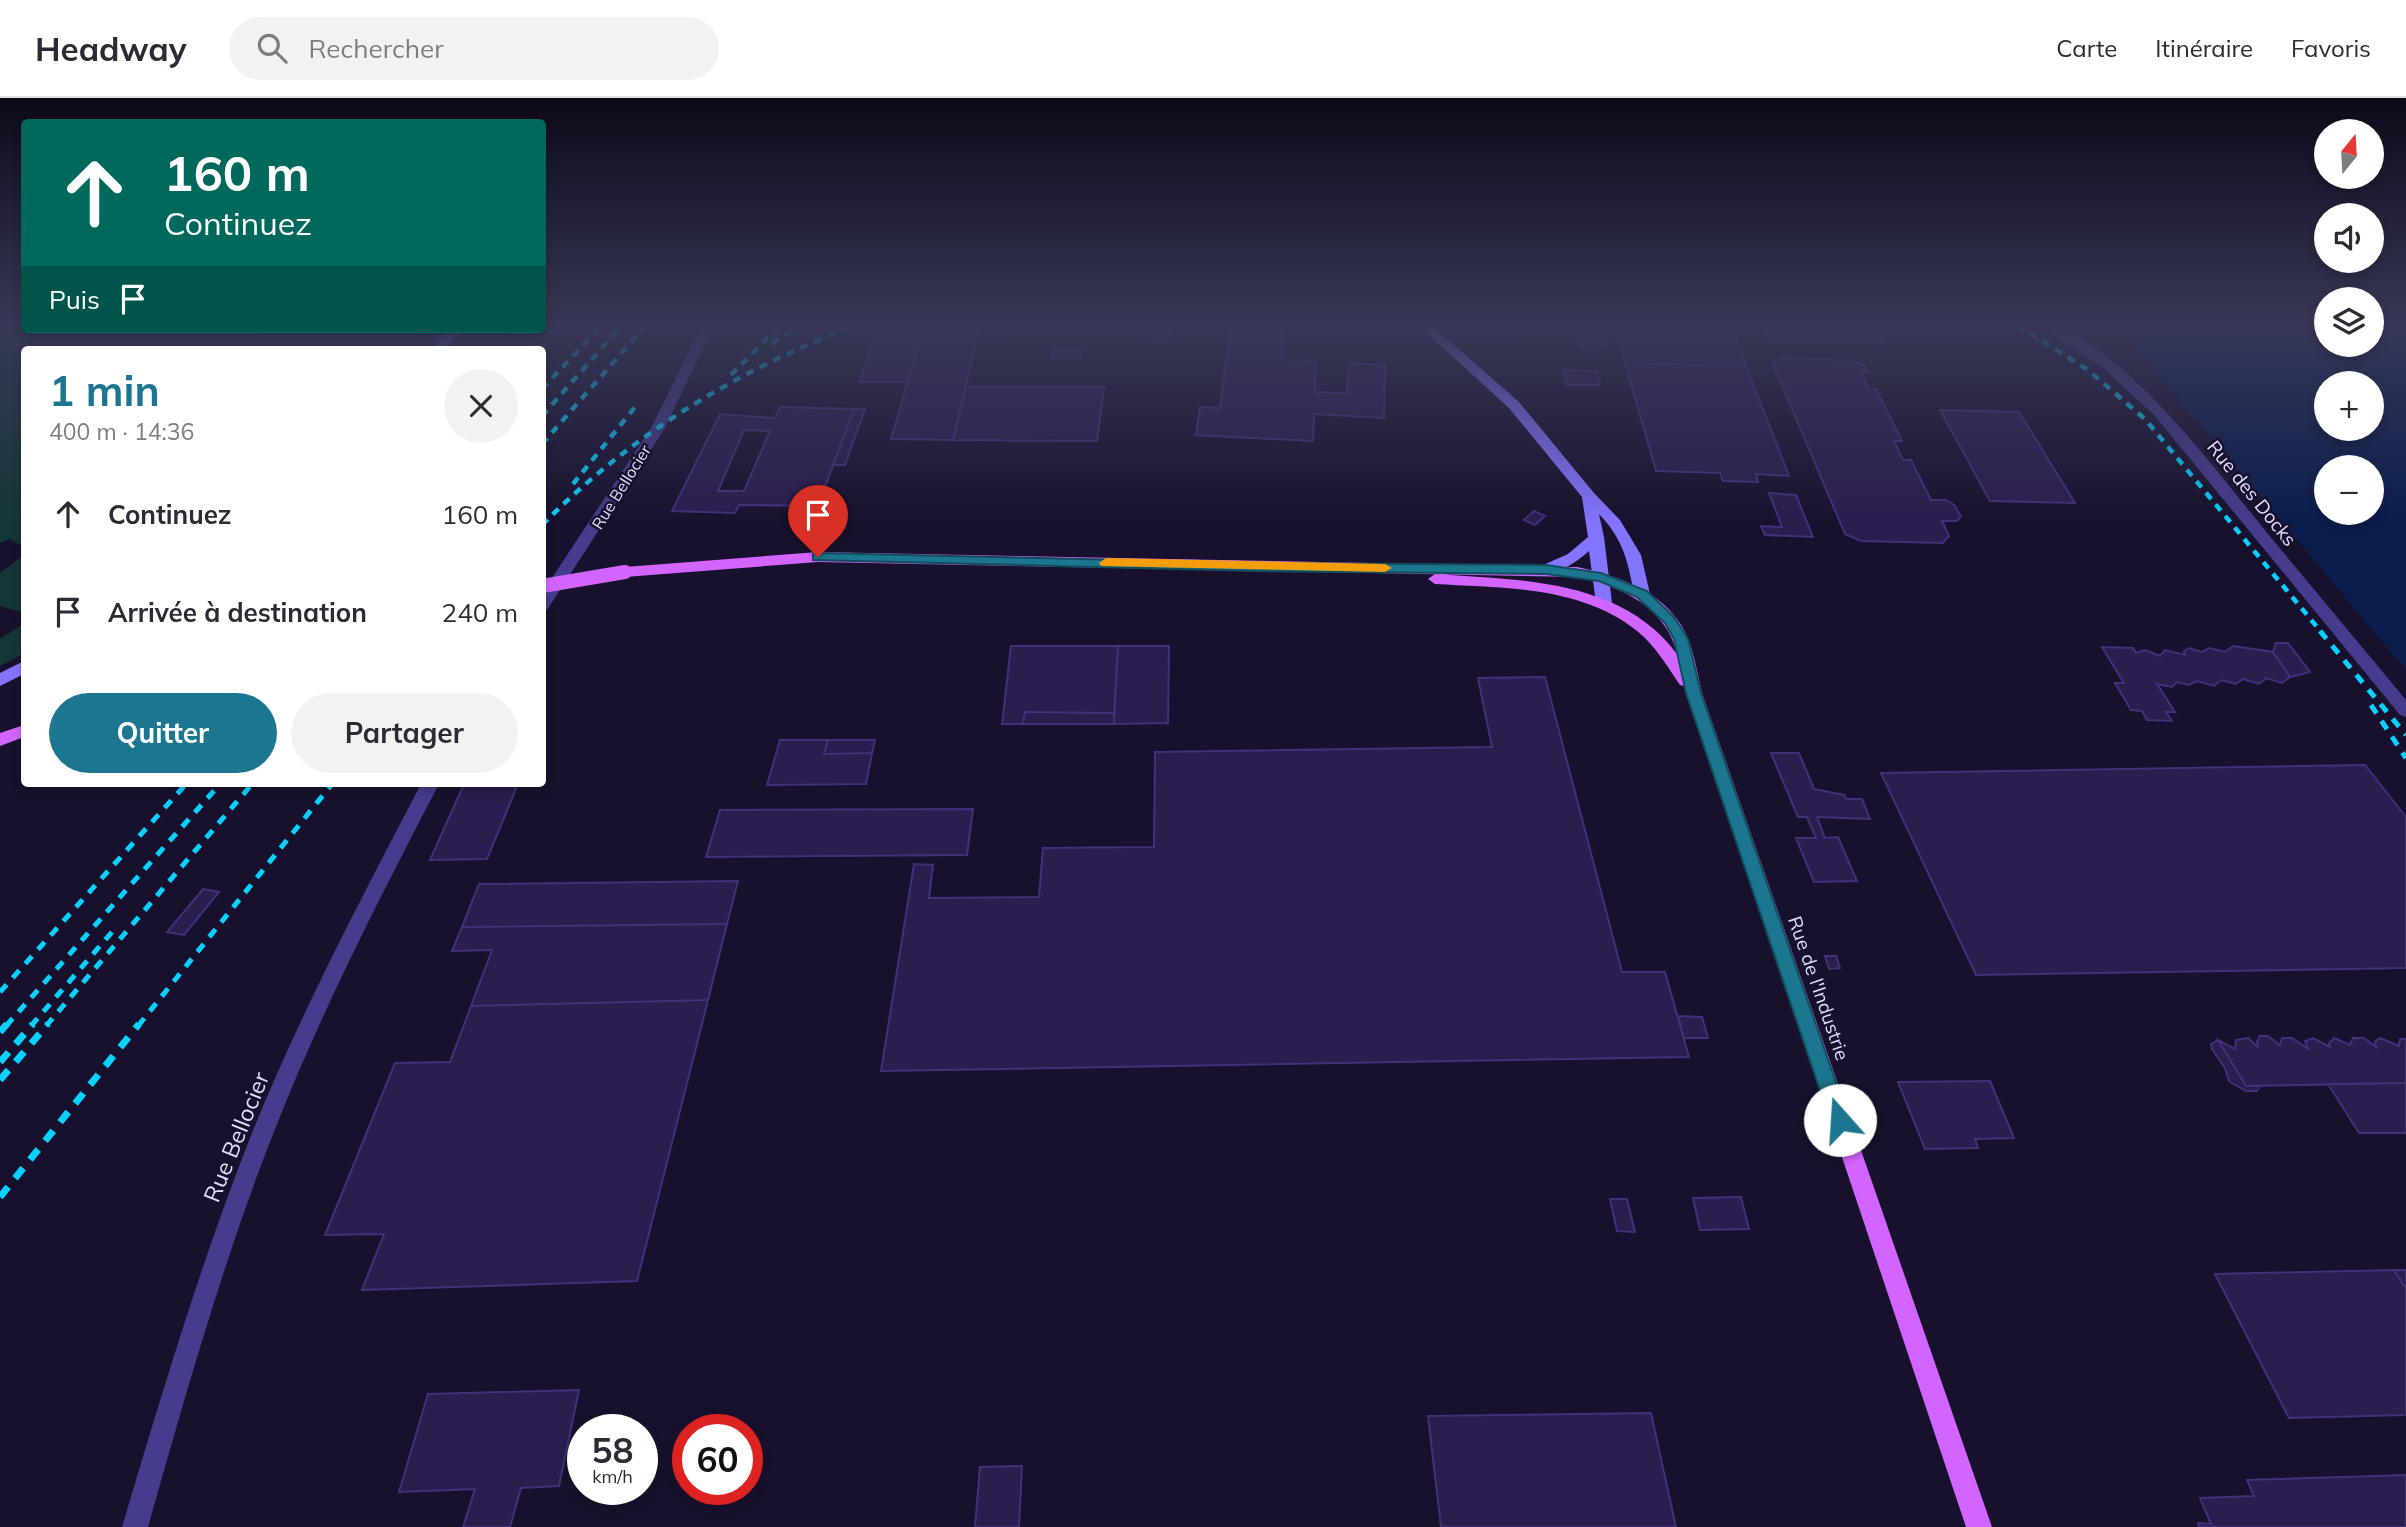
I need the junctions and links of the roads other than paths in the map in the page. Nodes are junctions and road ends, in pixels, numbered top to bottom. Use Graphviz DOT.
graph roads {
  1 [pos="675,392"];
  2 [pos="1499,392"];
  3 [pos="2136,392"];
  4 [pos="1589,496"];
  5 [pos="1597,537"];
  6 [pos="1257,567"];
  7 [pos="1546,569"];
  8 [pos="1638,572"];
  9 [pos="1601,577"];
  10 [pos="546,585"];
  11 [pos="1624,585"];
  12 [pos="1642,594"];
  13 [pos="546,600"];
  14 [pos="1604,603"];
  15 [pos="21,669"];
  16 [pos="0,680"];
  17 [pos="1694,693"];
  18 [pos="2406,711"];
  19 [pos="21,732"];
  20 [pos="0,740"];
  21 [pos="428,787"];
  22 [pos="135,1527"];
  23 [pos="1979,1527"];
  1 -- 13 [label="street, Rue Bellocier"];
  2 -- 4 [label="main road"];
  3 -- 18 [label="street, Rue des Docks"];
  4 -- 5 [label="main road"];
  4 -- 8 [label="main road"];
  5 -- 7 [label="main road"];
  5 -- 9 [label="main road"];
  6 -- 7 [label="main road, Rue de l'Industrie"];
  6 -- 10 [label="main road, bridge"];
  6 -- 14 [label="main road"];
  7 -- 9 [label="main road, Rue de l'Industrie"];
  8 -- 11 [label="main road"];
  8 -- 12 [label="main road"];
  9 -- 11 [label="main road, Rue de l'Industrie"];
  9 -- 14 [label="main road"];
  11 -- 12 [label="main road, Rue de l'Industrie"];
  11 -- 14 [label="main road"];
  12 -- 17 [label="main road, Rue de l'Industrie"];
  14 -- 17 [label="main road"];
  15 -- 16 [label="main road"];
  17 -- 23 [label="main road, Rue de l'Industrie"];
  19 -- 20 [label="main road"];
  21 -- 22 [label="street, Rue Bellocier"];
}
